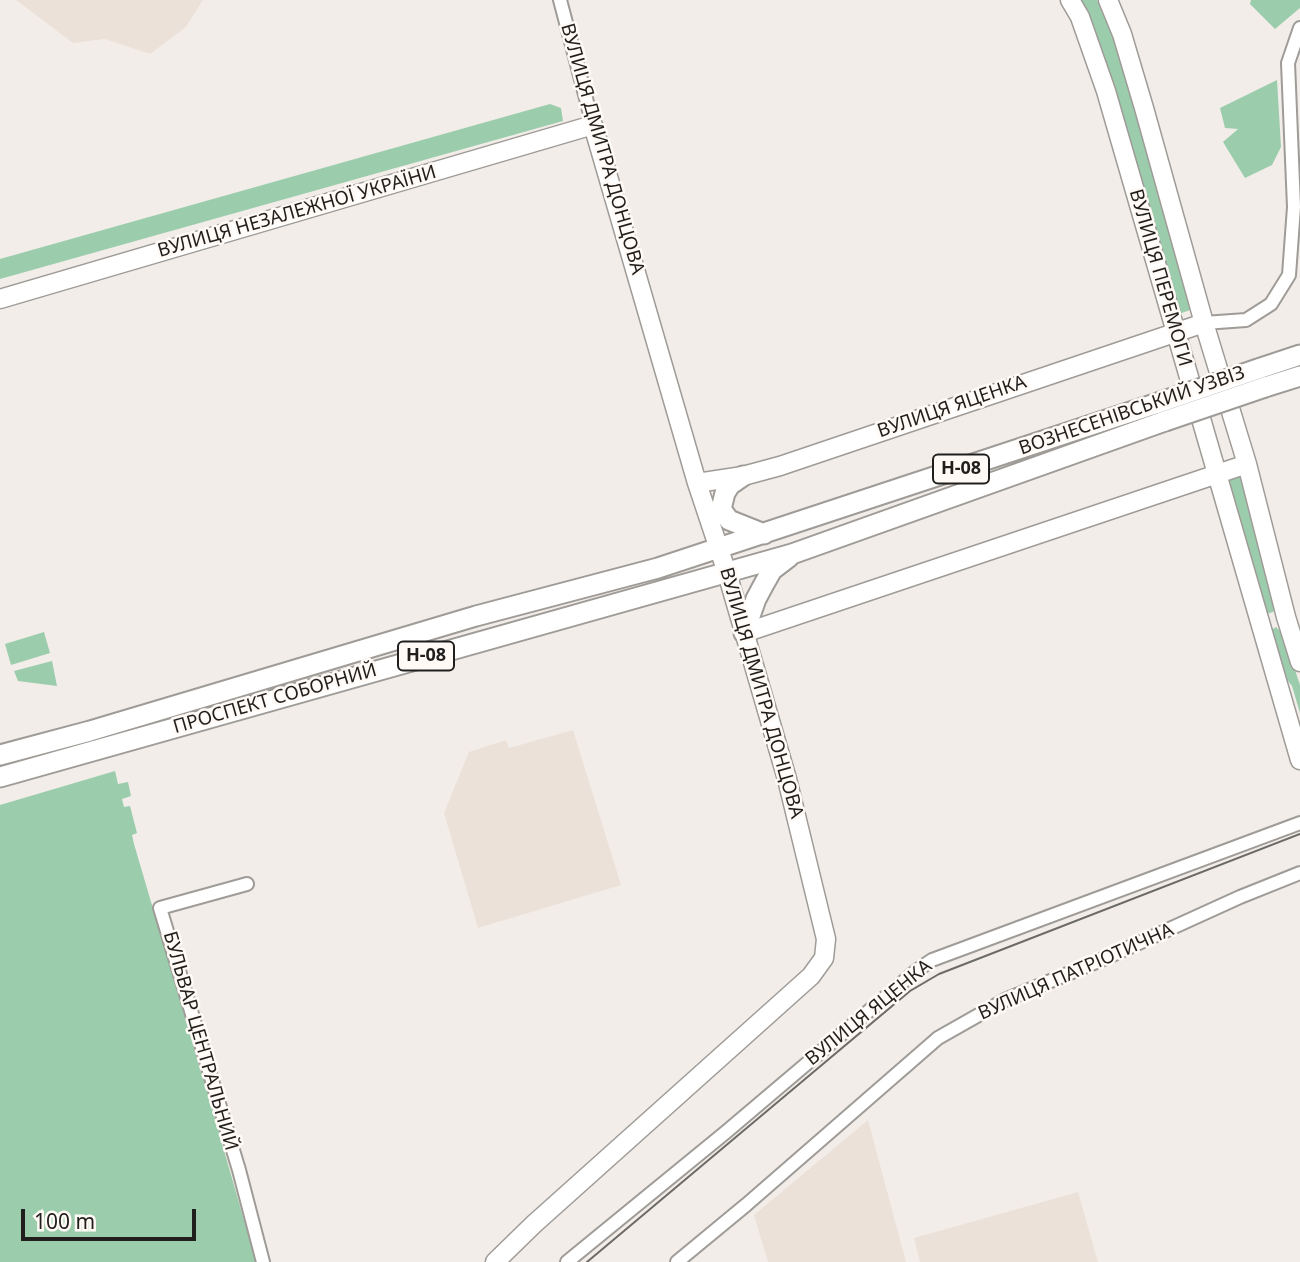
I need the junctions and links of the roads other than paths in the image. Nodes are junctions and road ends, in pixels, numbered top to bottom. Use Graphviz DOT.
graph roads {
  1 [pos="561,0"];
  2 [pos="1070,0"];
  3 [pos="1108,0"];
  4 [pos="1300,28"];
  5 [pos="593,125"];
  6 [pos="0,299"];
  7 [pos="1204,323"];
  8 [pos="1174,331"];
  9 [pos="1300,355"];
  10 [pos="1300,376"];
  11 [pos="1262,378"];
  12 [pos="1162,412"];
  13 [pos="1247,464"];
  14 [pos="1219,473"];
  15 [pos="743,476"];
  16 [pos="698,483"];
  17 [pos="721,509"];
  18 [pos="764,534"];
  19 [pos="719,549"];
  20 [pos="792,554"];
  21 [pos="727,573"];
  22 [pos="1286,617"];
  23 [pos="1260,626"];
  24 [pos="744,633"];
  25 [pos="1300,662"];
  26 [pos="121,721"];
  27 [pos="126,742"];
  28 [pos="0,755"];
  29 [pos="1300,760"];
  30 [pos="0,777"];
  31 [pos="1300,823"];
  32 [pos="1300,873"];
  33 [pos="247,884"];
  34 [pos="263,1262"];
  35 [pos="495,1262"];
  36 [pos="567,1262"];
  37 [pos="677,1262"];
  1 -- 5 [label="street, ВУЛИЦЯ ДМИТРА ДОНЦОВА"];
  2 -- 8 [label="street, ВУЛИЦЯ ПЕРЕМОГИ"];
  3 -- 7 [label="street, ВУЛИЦЯ ПЕРЕМОГИ"];
  4 -- 7 [label="street"];
  5 -- 6 [label="street, ВУЛИЦЯ НЕЗАЛЕЖНОЇ УКРАЇНИ"];
  5 -- 16 [label="street, ВУЛИЦЯ ДМИТРА ДОНЦОВА"];
  7 -- 8 [label="street, ВУЛИЦЯ ЯЦЕНКА"];
  7 -- 13 [label="street, ВУЛИЦЯ ПЕРЕМОГИ"];
  8 -- 14 [label="street, ВУЛИЦЯ ПЕРЕМОГИ"];
  8 -- 15 [label="street, ВУЛИЦЯ ЯЦЕНКА"];
  9 -- 11 [label="main road, ВОЗНЕСЕНІВСЬКИЙ УЗВІЗ / Н-08"];
  10 -- 11 [label="main road, ВОЗНЕСЕНІВСЬКИЙ УЗВІЗ / Н-08"];
  11 -- 12 [label="main road, ВОЗНЕСЕНІВСЬКИЙ УЗВІЗ / Н-08, bridge"];
  12 -- 18 [label="main road, ВОЗНЕСЕНІВСЬКИЙ УЗВІЗ / Н-08"];
  12 -- 20 [label="main road, ВОЗНЕСЕНІВСЬКИЙ УЗВІЗ / Н-08"];
  13 -- 14 [label="street"];
  13 -- 22 [label="street, ВУЛИЦЯ ПЕРЕМОГИ"];
  14 -- 23 [label="street, ВУЛИЦЯ ПЕРЕМОГИ"];
  14 -- 24 [label="street"];
  15 -- 16 [label="street, ВУЛИЦЯ ЯЦЕНКА"];
  15 -- 17 [label="main road"];
  16 -- 17 [label="street"];
  16 -- 19 [label="street, ВУЛИЦЯ ДМИТРА ДОНЦОВА"];
  17 -- 18 [label="main road"];
  18 -- 19 [label="main road, ПРОСПЕКТ СОБОРНИЙ / Н-08"];
  19 -- 21 [label="street, ВУЛИЦЯ ДМИТРА ДОНЦОВА"];
  19 -- 26 [label="main road, ПРОСПЕКТ СОБОРНИЙ / Н-08"];
  20 -- 21 [label="main road, ПРОСПЕКТ СОБОРНИЙ / Н-08"];
  20 -- 24 [label="main road"];
  21 -- 24 [label="street, ВУЛИЦЯ ДМИТРА ДОНЦОВА"];
  21 -- 27 [label="main road, ПРОСПЕКТ СОБОРНИЙ / Н-08"];
  22 -- 23 [label="street"];
  22 -- 25 [label="street, ВУЛИЦЯ ПЕРЕМОГИ"];
  23 -- 29 [label="street, ВУЛИЦЯ ПЕРЕМОГИ"];
  24 -- 35 [label="street, ВУЛИЦЯ ДМИТРА ДОНЦОВА"];
  26 -- 27 [label="main road"];
  26 -- 28 [label="main road, ПРОСПЕКТ СОБОРНИЙ / Н-08"];
  27 -- 30 [label="main road, ПРОСПЕКТ СОБОРНИЙ / Н-08"];
  31 -- 36 [label="street, ВУЛИЦЯ ЯЦЕНКА"];
  32 -- 37 [label="street, ВУЛИЦЯ ПАТРІОТИЧНА"];
  33 -- 34 [label="street, БУЛЬВАР ЦЕНТРАЛЬНИЙ"];
}
